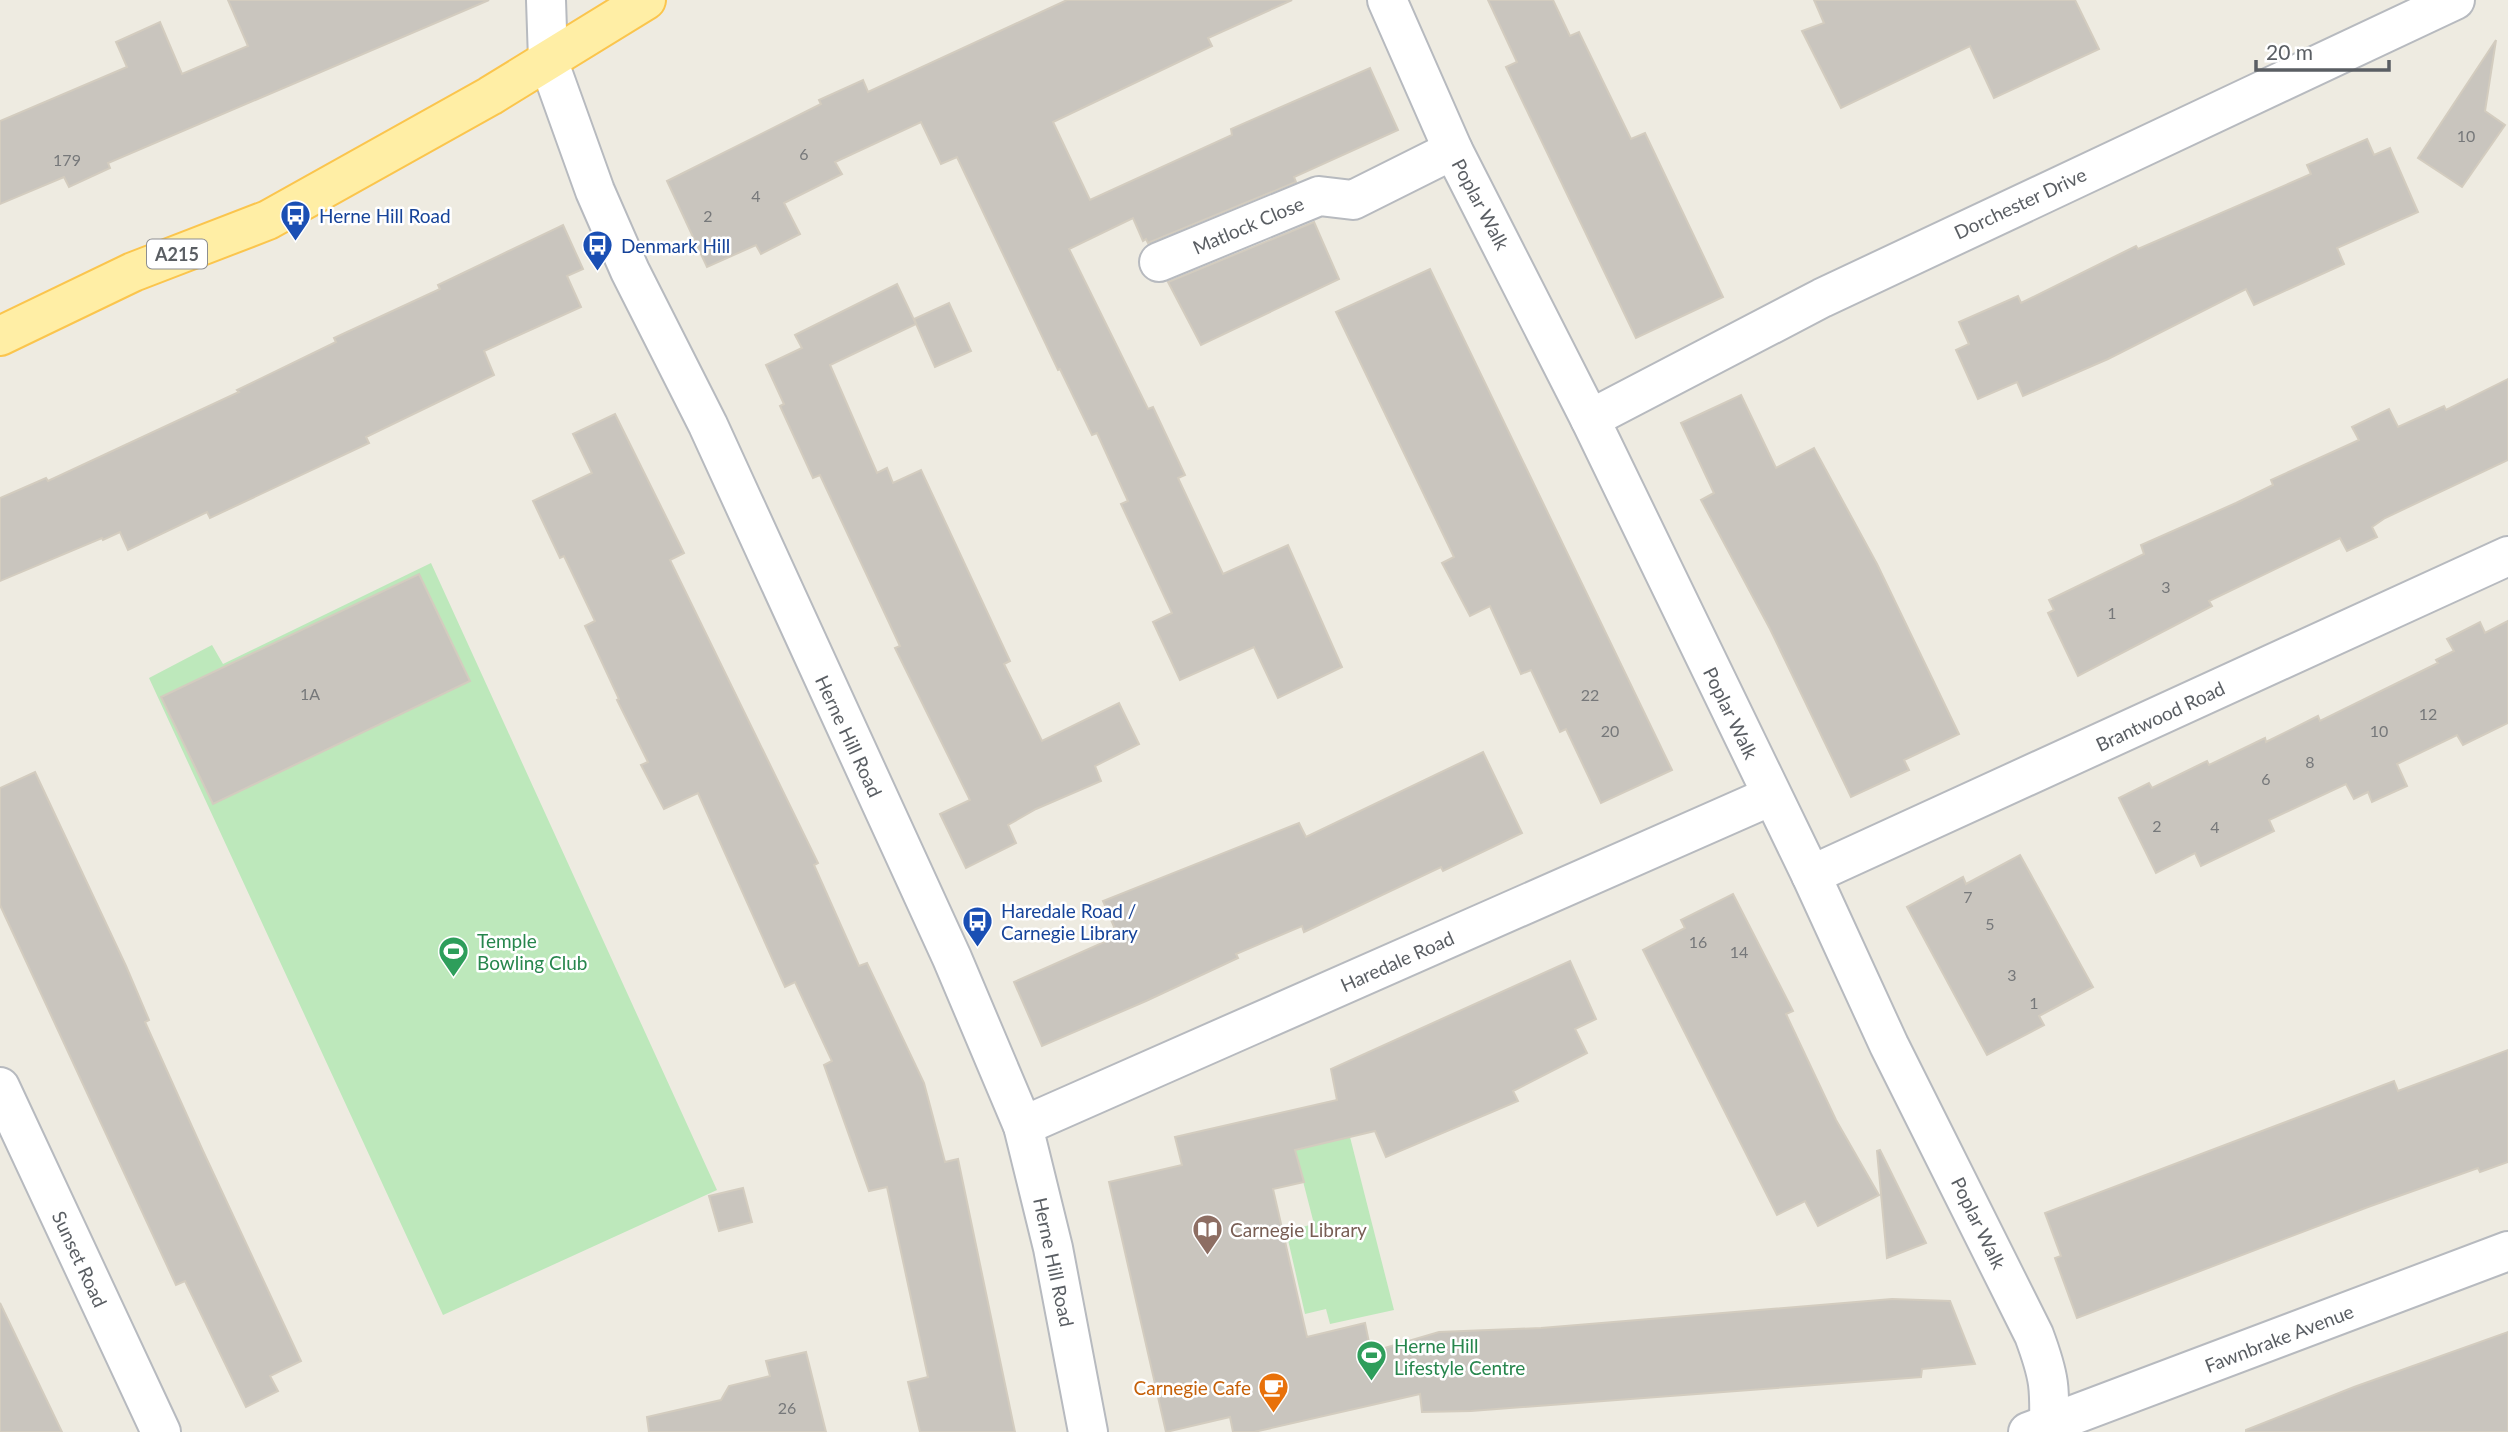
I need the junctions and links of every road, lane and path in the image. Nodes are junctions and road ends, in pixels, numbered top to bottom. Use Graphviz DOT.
graph roads {
  1 [pos="546,0"];
  2 [pos="646,0"];
  3 [pos="1387,0"];
  4 [pos="2435,4"];
  5 [pos="548,60"];
  6 [pos="1453,150"];
  7 [pos="1159,262"];
  8 [pos="0,336"];
  9 [pos="1590,419"];
  10 [pos="2508,556"];
  11 [pos="1771,796"];
  12 [pos="1811,875"];
  13 [pos="0,1087"];
  14 [pos="1023,1126"];
  15 [pos="2508,1251"];
  16 [pos="2041,1429"];
  17 [pos="161,1432"];
  18 [pos="1088,1432"];
  1 -- 5 [label="street, Herne Hill Road"];
  2 -- 5 [label="main road, A215"];
  3 -- 6 [label="street, Poplar Walk"];
  4 -- 9 [label="street, Dorchester Drive"];
  5 -- 8 [label="main road, A215"];
  5 -- 14 [label="street, Herne Hill Road"];
  6 -- 7 [label="street, Matlock Close"];
  6 -- 9 [label="street, Poplar Walk"];
  9 -- 11 [label="street, Poplar Walk"];
  10 -- 12 [label="street, Brantwood Road"];
  11 -- 12 [label="street, Poplar Walk"];
  11 -- 14 [label="street, Haredale Road"];
  12 -- 16 [label="street, Poplar Walk"];
  13 -- 17 [label="street, Sunset Road"];
  14 -- 18 [label="street, Herne Hill Road"];
  15 -- 16 [label="street, Fawnbrake Avenue"];
}
